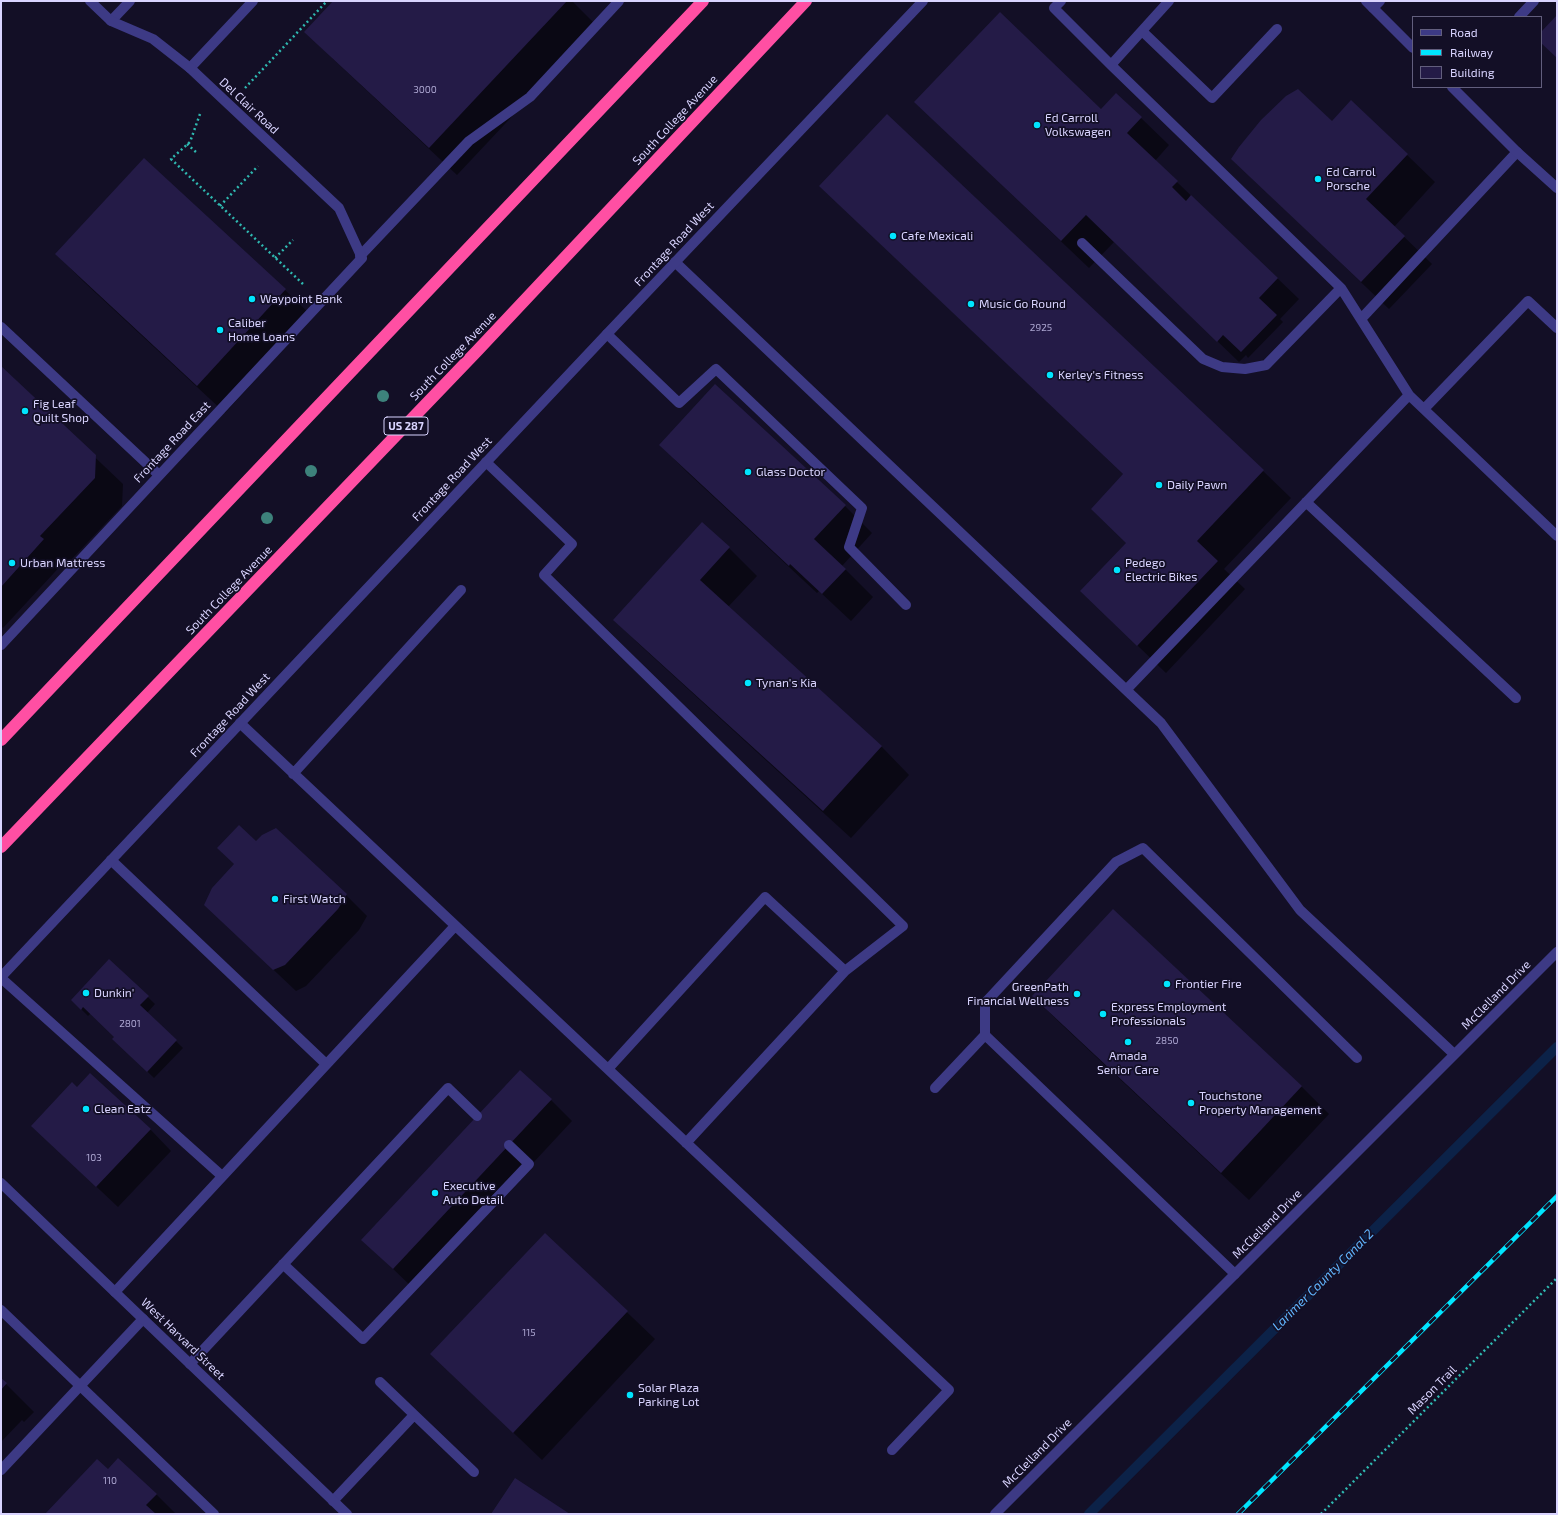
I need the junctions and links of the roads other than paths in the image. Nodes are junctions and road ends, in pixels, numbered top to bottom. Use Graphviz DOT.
graph roads {
  1 [pos="90,1"];
  2 [pos="130,1"];
  3 [pos="253,1"];
  4 [pos="619,1"];
  5 [pos="703,1"];
  6 [pos="806,1"];
  7 [pos="923,1"];
  8 [pos="1060,1"];
  9 [pos="1169,1"];
  10 [pos="1534,1"];
  11 [pos="1373,3"];
  12 [pos="1520,16"];
  13 [pos="111,21"];
  14 [pos="1277,29"];
  15 [pos="1142,31"];
  16 [pos="1412,47"];
  17 [pos="1111,65"];
  18 [pos="190,68"];
  19 [pos="1454,88"];
  20 [pos="1517,152"];
  21 [pos="1557,188"];
  22 [pos="1082,243"];
  23 [pos="361,257"];
  24 [pos="675,262"];
  25 [pos="1341,288"];
  26 [pos="1361,319"];
  27 [pos="1,327"];
  28 [pos="1557,328"];
  29 [pos="607,334"];
  30 [pos="1409,395"];
  31 [pos="1424,409"];
  32 [pos="486,462"];
  33 [pos="159,475"];
  34 [pos="1306,502"];
  35 [pos="1557,536"];
  36 [pos="461,590"];
  37 [pos="906,605"];
  38 [pos="1,644"];
  39 [pos="1126,690"];
  40 [pos="1516,698"];
  41 [pos="240,723"];
  42 [pos="1,740"];
  43 [pos="293,774"];
  44 [pos="1,847"];
  45 [pos="111,860"];
  46 [pos="455,926"];
  47 [pos="1557,952"];
  48 [pos="845,971"];
  49 [pos="1,977"];
  50 [pos="984,1035"];
  51 [pos="1454,1054"];
  52 [pos="1358,1058"];
  53 [pos="326,1064"];
  54 [pos="608,1069"];
  55 [pos="935,1088"];
  56 [pos="477,1116"];
  57 [pos="686,1142"];
  58 [pos="509,1145"];
  59 [pos="222,1176"];
  60 [pos="1,1183"];
  61 [pos="283,1264"];
  62 [pos="1235,1274"];
  63 [pos="114,1292"];
  64 [pos="1,1310"];
  65 [pos="143,1319"];
  66 [pos="190,1364"];
  67 [pos="380,1382"];
  68 [pos="80,1386"];
  69 [pos="414,1415"];
  70 [pos="892,1450"];
  71 [pos="1,1470"];
  72 [pos="474,1472"];
  73 [pos="333,1501"];
  74 [pos="214,1514"];
  75 [pos="347,1514"];
  76 [pos="994,1514"];
  1 -- 13 [label="street, Del Clair Road"];
  2 -- 13 [label="street"];
  3 -- 18 [label="street"];
  4 -- 23 [label="street, Frontage Road East"];
  5 -- 42 [label="highway"];
  6 -- 44 [label="highway, South College Avenue / US 287"];
  7 -- 24 [label="street, Frontage Road West"];
  8 -- 17 [label="street"];
  9 -- 15 [label="street"];
  10 -- 12 [label="street"];
  11 -- 16 [label="street"];
  13 -- 18 [label="street, Del Clair Road"];
  14 -- 15 [label="street"];
  15 -- 17 [label="street"];
  17 -- 25 [label="street"];
  18 -- 23 [label="street, Del Clair Road"];
  19 -- 20 [label="street"];
  20 -- 21 [label="street"];
  20 -- 26 [label="street"];
  22 -- 25 [label="street"];
  23 -- 33 [label="street, Frontage Road East"];
  24 -- 29 [label="street, Frontage Road West"];
  24 -- 39 [label="street"];
  25 -- 26 [label="street"];
  26 -- 30 [label="street"];
  27 -- 33 [label="street"];
  28 -- 31 [label="street"];
  29 -- 32 [label="street, Frontage Road West"];
  29 -- 37 [label="street"];
  30 -- 31 [label="street"];
  30 -- 34 [label="street"];
  31 -- 35 [label="street"];
  32 -- 41 [label="street, Frontage Road West"];
  32 -- 48 [label="street"];
  33 -- 38 [label="street, Frontage Road East"];
  34 -- 39 [label="street"];
  34 -- 40 [label="street"];
  36 -- 43 [label="street"];
  39 -- 51 [label="street"];
  41 -- 43 [label="street"];
  41 -- 45 [label="street, Frontage Road West"];
  43 -- 46 [label="street"];
  45 -- 49 [label="street, Frontage Road West"];
  45 -- 53 [label="street"];
  46 -- 53 [label="street"];
  46 -- 54 [label="street"];
  47 -- 51 [label="street, McClelland Drive"];
  48 -- 54 [label="street"];
  48 -- 57 [label="street"];
  49 -- 59 [label="street"];
  50 -- 52 [label="street"];
  50 -- 55 [label="street"];
  50 -- 62 [label="street"];
  51 -- 62 [label="street, McClelland Drive"];
  53 -- 59 [label="street"];
  54 -- 57 [label="street"];
  56 -- 61 [label="street"];
  57 -- 70 [label="street"];
  58 -- 61 [label="street"];
  59 -- 63 [label="street"];
  60 -- 63 [label="street, West Harvard Street"];
  61 -- 66 [label="street"];
  62 -- 76 [label="street, McClelland Drive"];
  63 -- 65 [label="street, West Harvard Street"];
  64 -- 68 [label="street"];
  65 -- 66 [label="street, West Harvard Street"];
  65 -- 68 [label="street"];
  66 -- 73 [label="street, West Harvard Street"];
  67 -- 69 [label="street"];
  68 -- 71 [label="street"];
  68 -- 74 [label="street"];
  69 -- 72 [label="street"];
  69 -- 73 [label="street"];
  73 -- 75 [label="street, West Harvard Street"];
}
